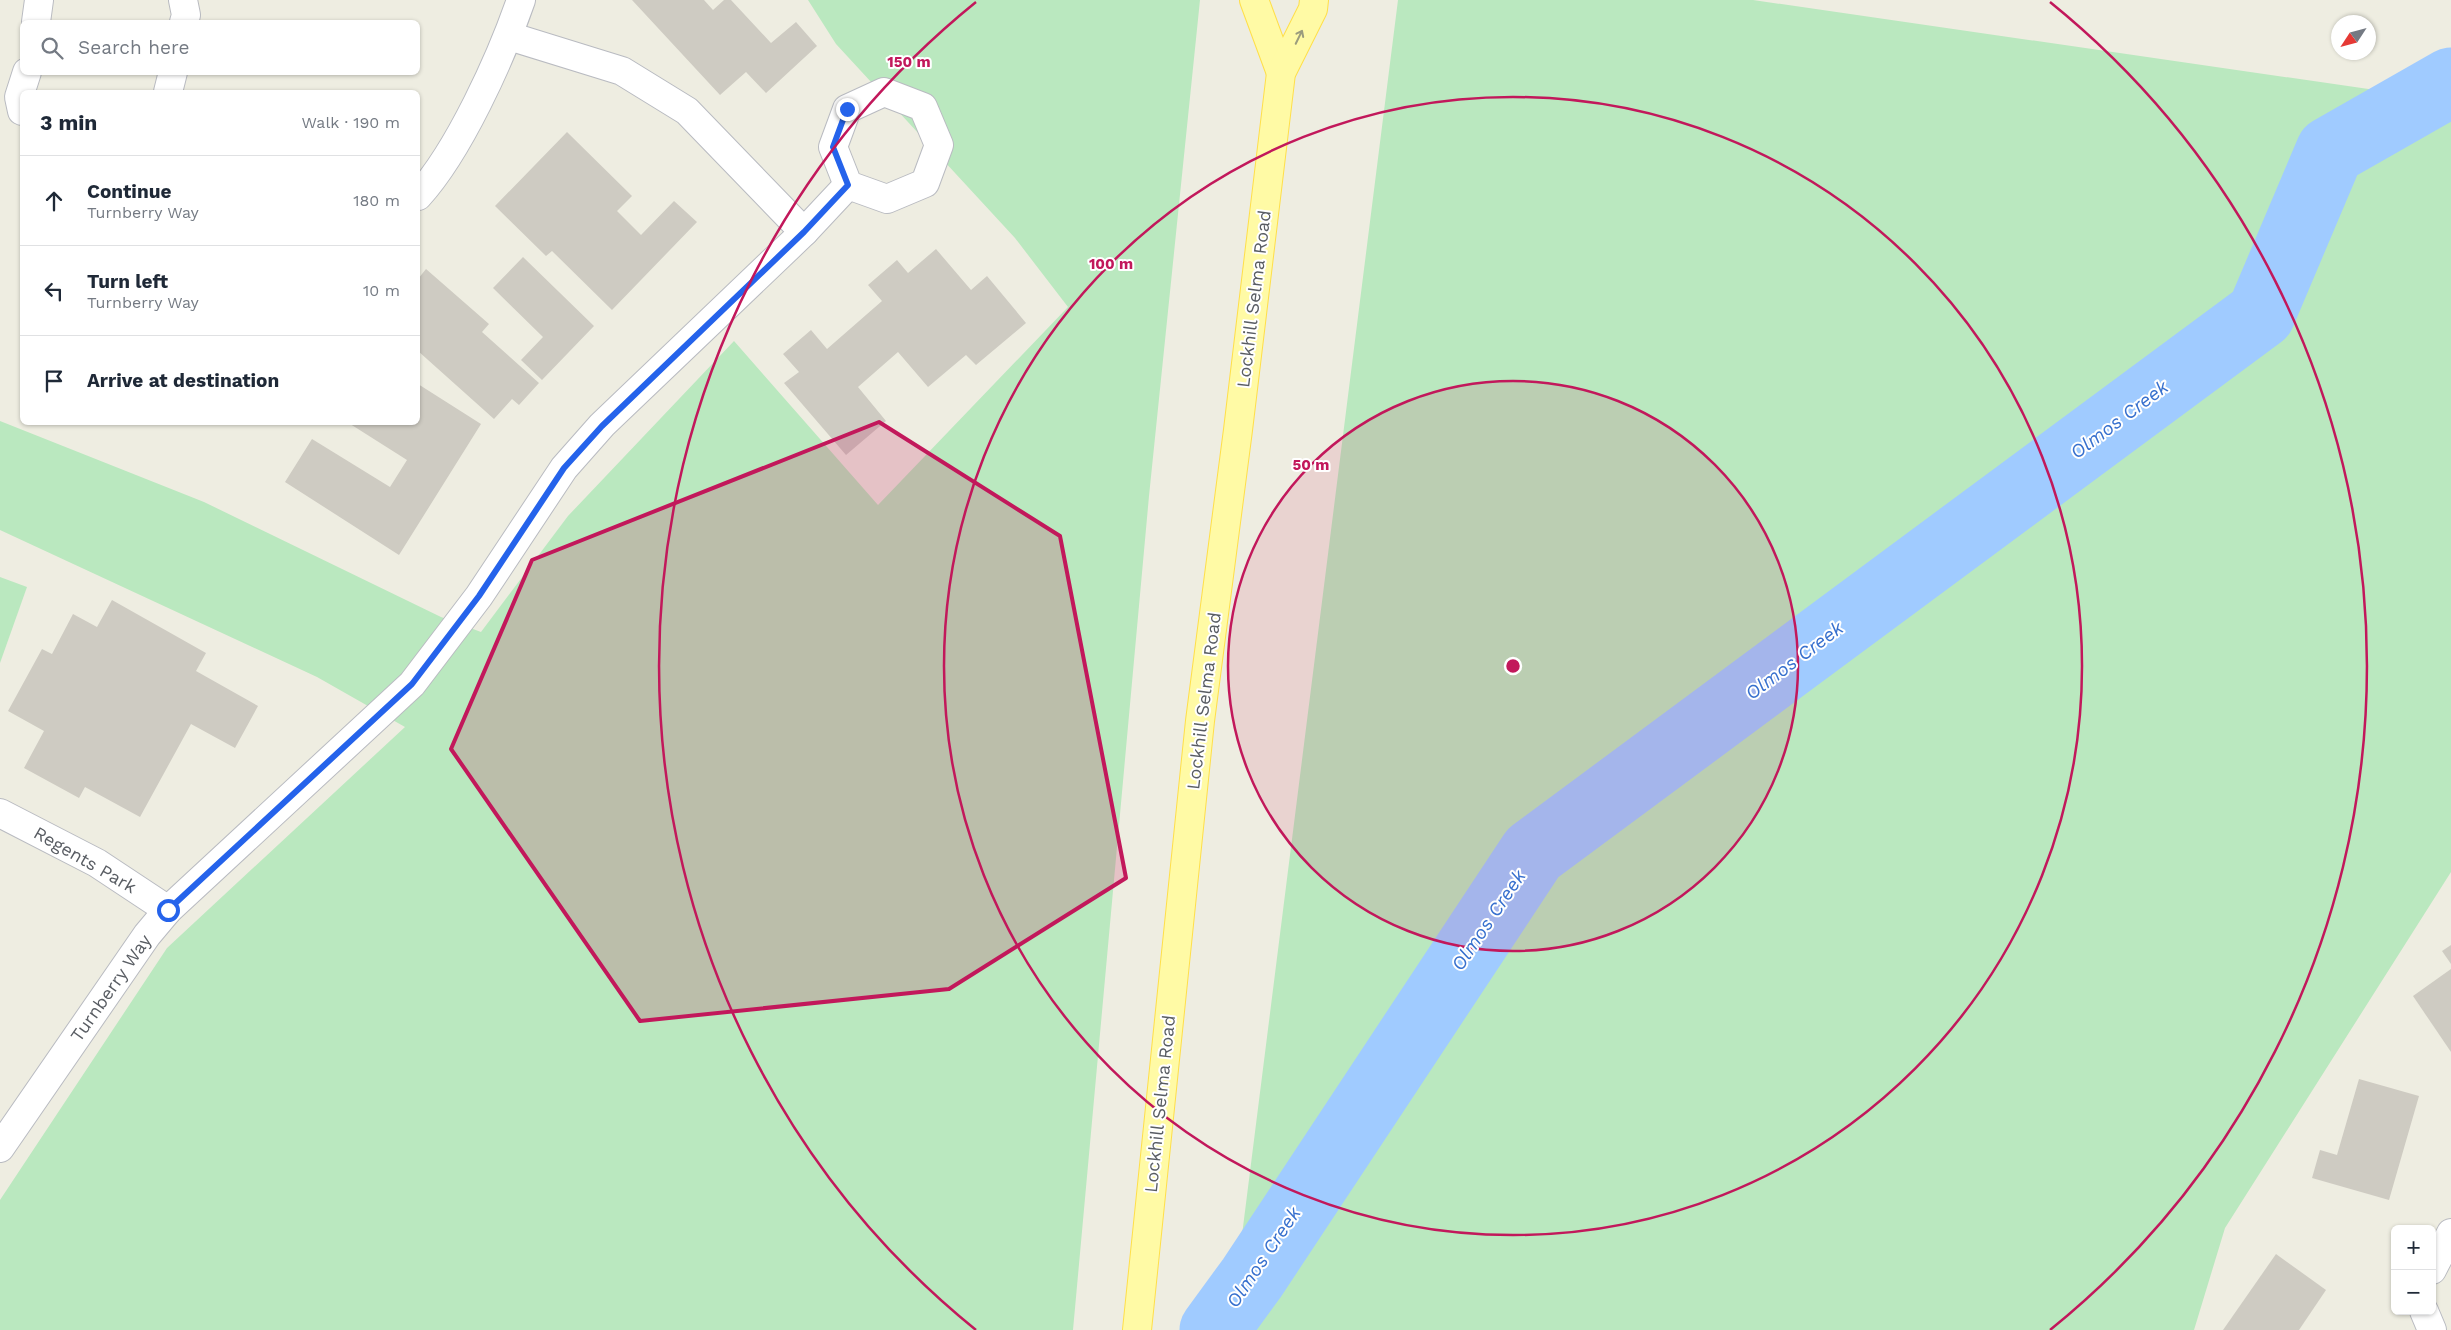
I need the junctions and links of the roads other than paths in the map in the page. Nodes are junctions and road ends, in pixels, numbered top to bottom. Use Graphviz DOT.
graph roads {
  1 [pos="38,0"];
  2 [pos="183,0"];
  3 [pos="521,0"];
  4 [pos="1254,0"];
  5 [pos="1314,0"];
  6 [pos="36,20"];
  7 [pos="185,20"];
  8 [pos="509,36"];
  9 [pos="1281,73"];
  10 [pos="26,75"];
  11 [pos="171,75"];
  12 [pos="21,90"];
  13 [pos="168,90"];
  14 [pos="848,185"];
  15 [pos="420,194"];
  16 [pos="804,232"];
  17 [pos="0,813"];
  18 [pos="168,910"];
  19 [pos="5,1130"];
  20 [pos="2451,1233"];
  21 [pos="2436,1262"];
  22 [pos="2413,1315"];
  23 [pos="2426,1315"];
  24 [pos="1137,1330"];
  25 [pos="2408,1330"];
  26 [pos="2432,1330"];
  1 -- 6 [label="street"];
  2 -- 7 [label="street"];
  3 -- 8 [label="street"];
  4 -- 9 [label="main road, Lockhill Selma Road"];
  9 -- 5 [label="main road, Lockhill Selma Road, one-way"];
  8 -- 15 [label="street"];
  8 -- 16 [label="street"];
  9 -- 24 [label="main road, Lockhill Selma Road"];
  10 -- 12 [label="street"];
  11 -- 13 [label="street"];
  14 -- 16 [label="street, Turnberry Way"];
  16 -- 18 [label="street, Turnberry Way"];
  17 -- 18 [label="street, Regents Park"];
  18 -- 19 [label="street, Turnberry Way"];
  20 -- 21 [label="street"];
  22 -- 25 [label="street"];
  23 -- 26 [label="street"];
}
